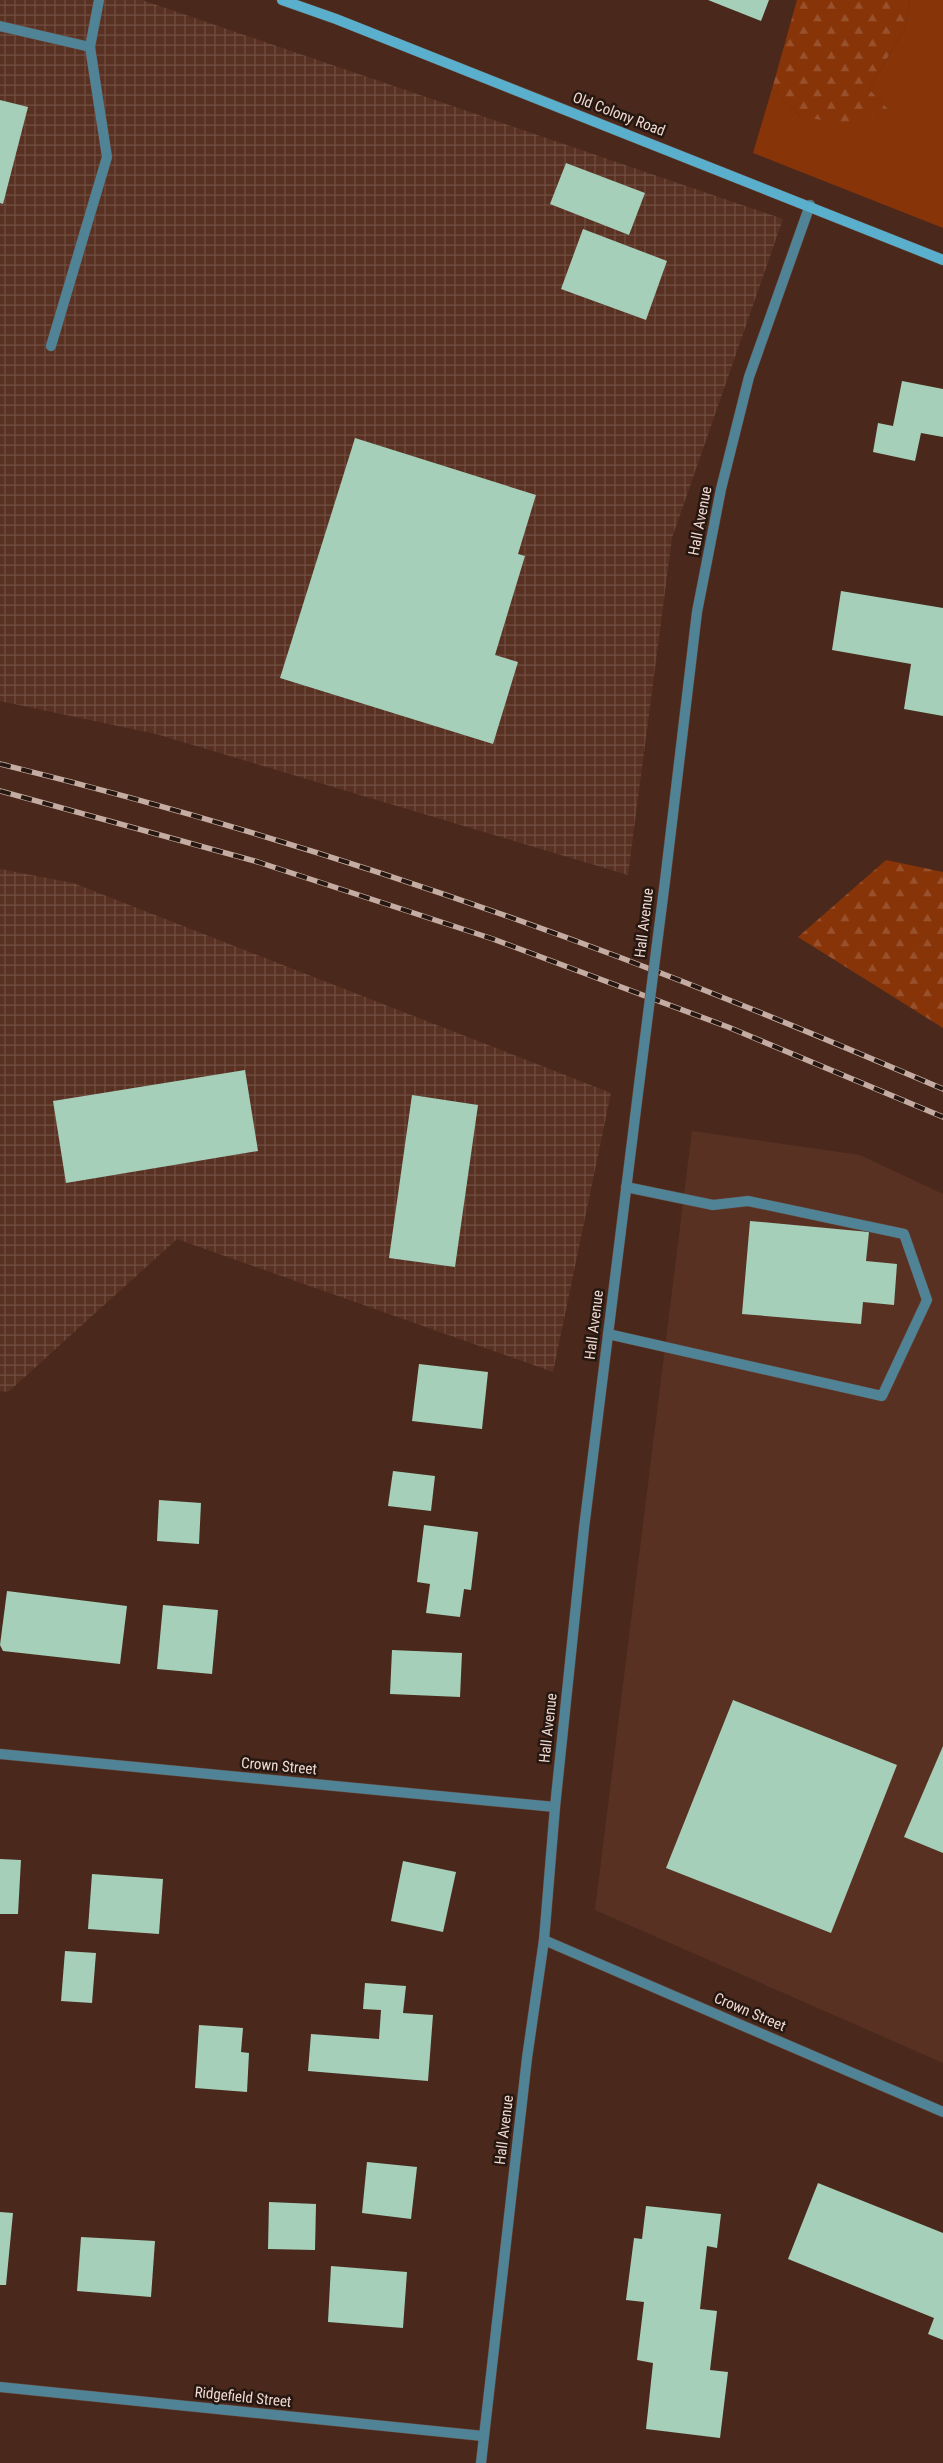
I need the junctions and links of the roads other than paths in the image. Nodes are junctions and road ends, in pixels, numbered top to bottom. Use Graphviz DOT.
graph roads {
  1 [pos="99,0"];
  2 [pos="282,0"];
  3 [pos="0,26"];
  4 [pos="90,47"];
  5 [pos="810,205"];
  6 [pos="943,260"];
  7 [pos="51,346"];
  8 [pos="626,1187"];
  9 [pos="608,1334"];
  10 [pos="0,1754"];
  11 [pos="555,1807"];
  12 [pos="544,1940"];
  13 [pos="943,2112"];
  14 [pos="0,2387"];
  15 [pos="482,2436"];
  16 [pos="481,2463"];
  1 -- 4 [label="street"];
  2 -- 5 [label="main road, Old Colony Road"];
  3 -- 4 [label="street"];
  4 -- 7 [label="street"];
  5 -- 6 [label="main road, Old Colony Road"];
  5 -- 8 [label="street, Hall Avenue, bridge"];
  8 -- 9 [label="street, Hall Avenue"];
  8 -- 9 [label="street"];
  9 -- 11 [label="street, Hall Avenue"];
  10 -- 11 [label="street, Crown Street"];
  11 -- 12 [label="street, Hall Avenue"];
  12 -- 13 [label="street, Crown Street"];
  12 -- 15 [label="street, Hall Avenue"];
  14 -- 15 [label="street, Ridgefield Street"];
  15 -- 16 [label="street, Hall Avenue"];
}
